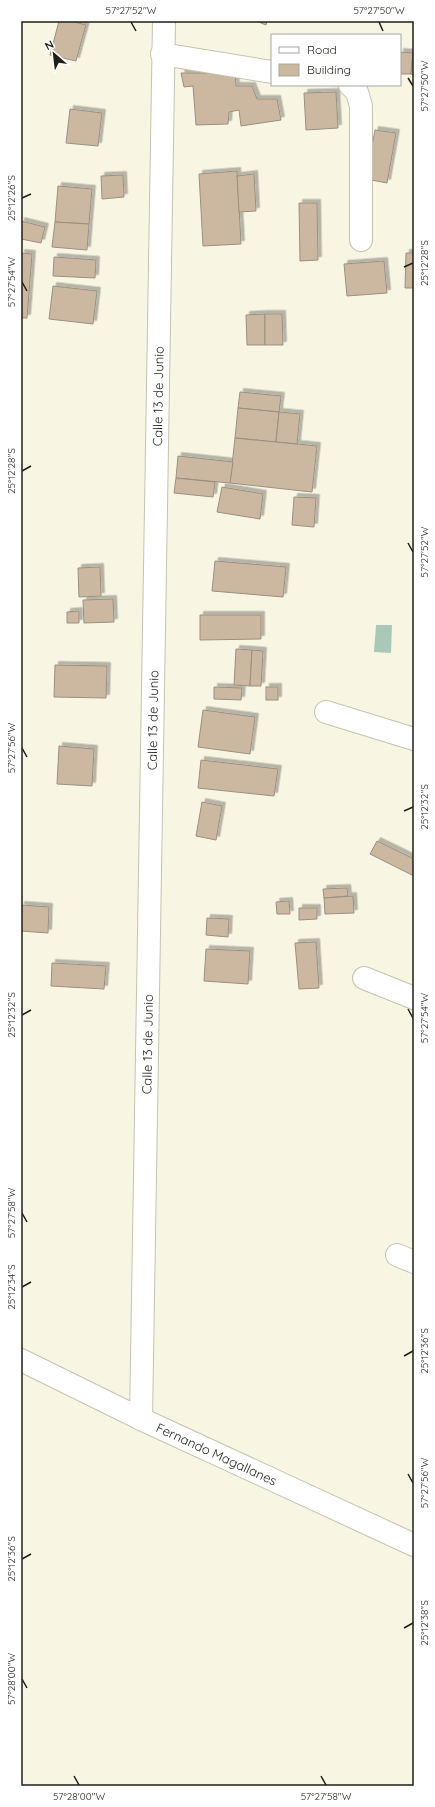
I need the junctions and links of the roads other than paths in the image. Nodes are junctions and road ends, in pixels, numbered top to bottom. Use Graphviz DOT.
graph roads {
  1 [pos="164,21"];
  2 [pos="162,54"];
  3 [pos="271,72"];
  4 [pos="351,86"];
  5 [pos="361,240"];
  6 [pos="326,712"];
  7 [pos="414,739"];
  8 [pos="364,978"];
  9 [pos="414,998"];
  10 [pos="21,1360"];
  11 [pos="141,1419"];
  12 [pos="414,1545"];
  1 -- 2 [label="street, Calle 13 de Junio"];
  2 -- 3 [label="street"];
  2 -- 11 [label="street, Calle 13 de Junio"];
  4 -- 5 [label="street"];
  6 -- 7 [label="street"];
  8 -- 9 [label="street"];
  10 -- 11 [label="street, Fernando Magallanes"];
  11 -- 12 [label="street, Fernando Magallanes"];
}
